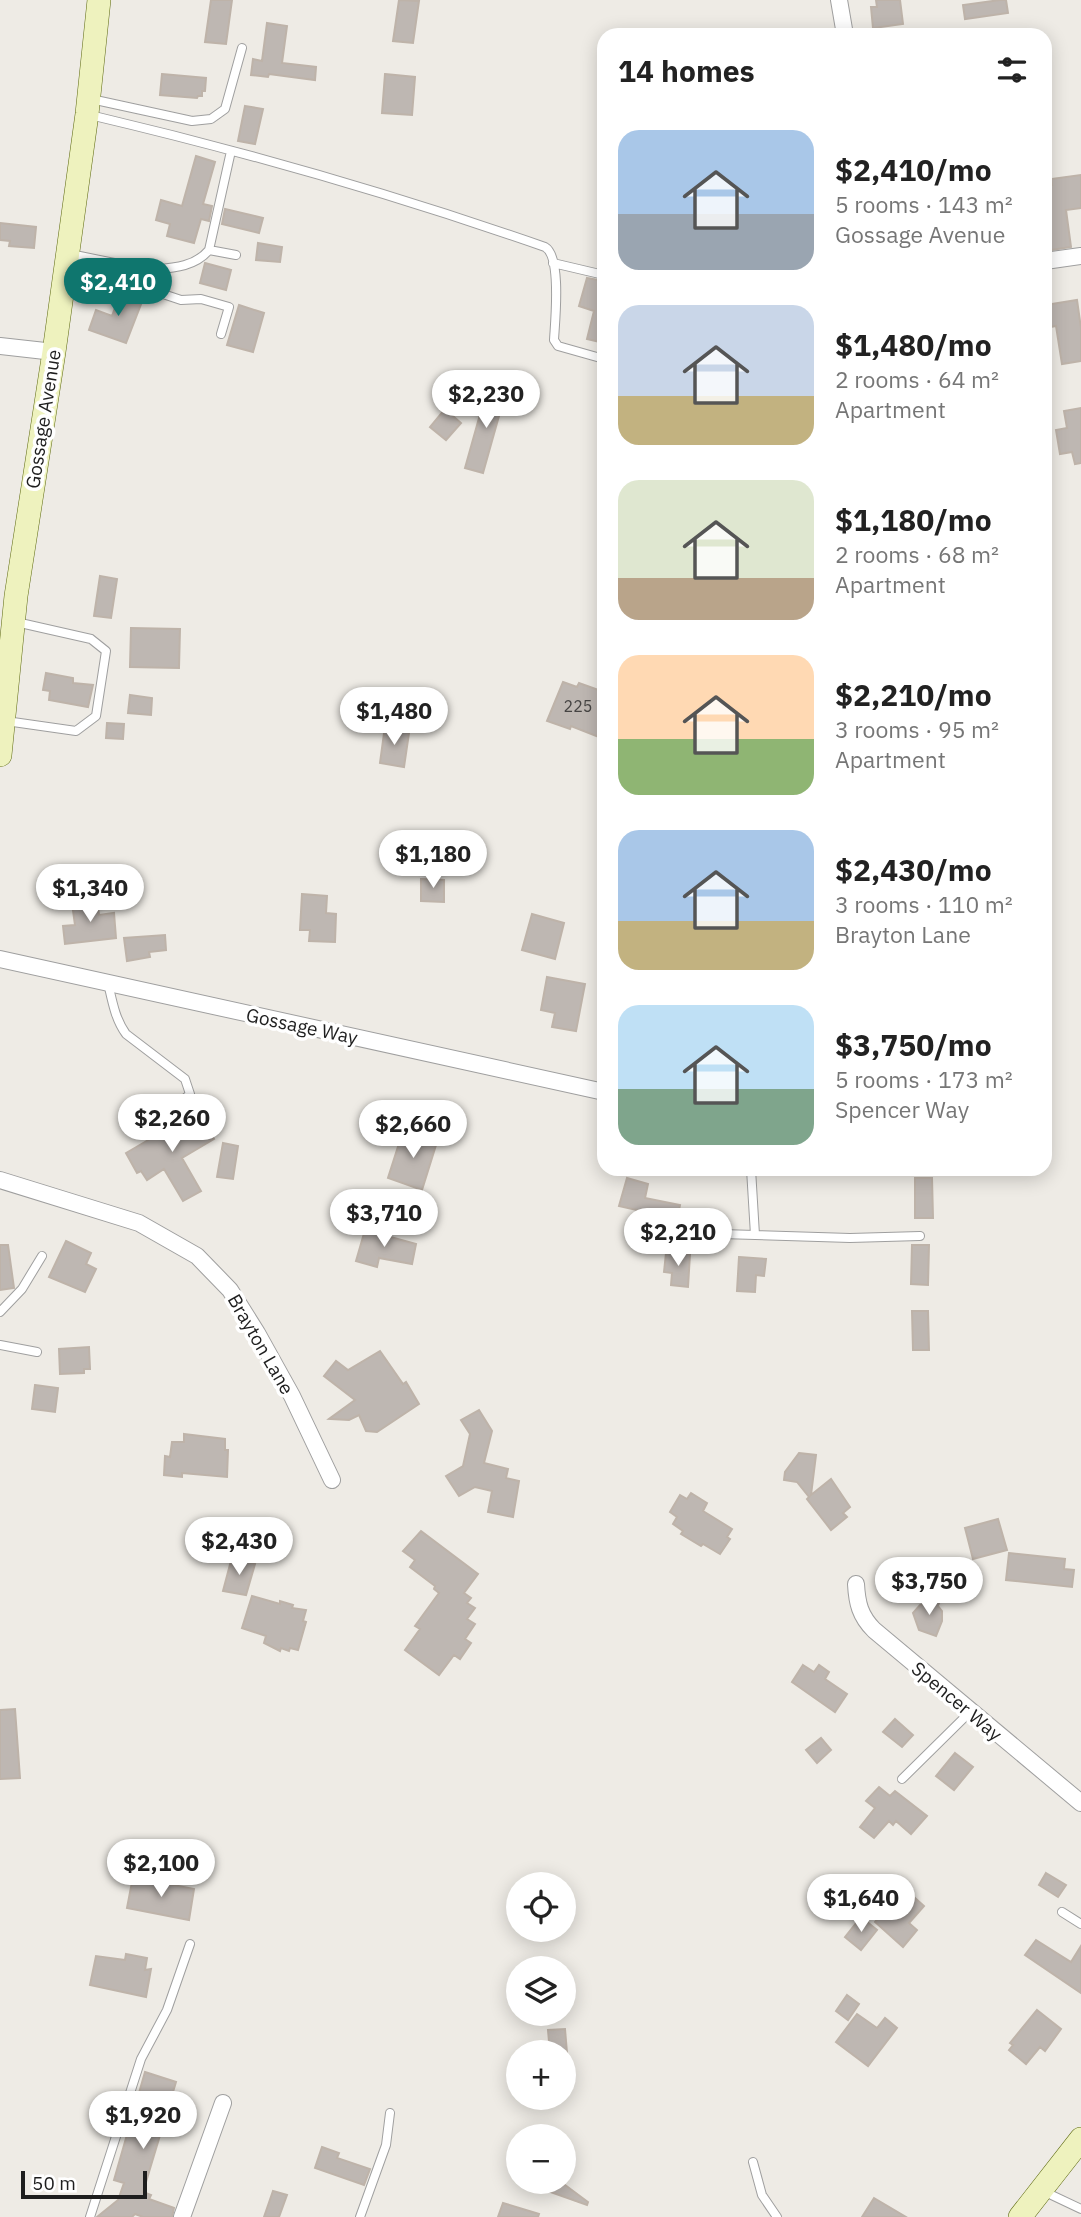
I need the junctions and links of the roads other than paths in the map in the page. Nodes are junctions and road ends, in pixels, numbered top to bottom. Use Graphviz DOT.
graph roads {
  1 [pos="99,0"];
  2 [pos="839,0"];
  3 [pos="844,28"];
  4 [pos="242,48"];
  5 [pos="88,106"];
  6 [pos="231,151"];
  7 [pos="209,250"];
  8 [pos="68,253"];
  9 [pos="236,255"];
  10 [pos="1081,256"];
  11 [pos="1052,260"];
  12 [pos="553,262"];
  13 [pos="149,270"];
  14 [pos="597,273"];
  15 [pos="221,334"];
  16 [pos="0,346"];
  17 [pos="54,352"];
  18 [pos="597,357"];
  19 [pos="14,622"];
  20 [pos="4,721"];
  21 [pos="0,755"];
  22 [pos="0,959"];
  23 [pos="108,983"];
  24 [pos="597,1090"];
  25 [pos="175,1107"];
  26 [pos="751,1176"];
  27 [pos="0,1180"];
  28 [pos="721,1234"];
  29 [pos="755,1235"];
  30 [pos="920,1236"];
  31 [pos="43,1256"];
  32 [pos="0,1312"];
  33 [pos="0,1345"];
  34 [pos="37,1352"];
  35 [pos="332,1480"];
  36 [pos="856,1584"];
  37 [pos="971,1712"];
  38 [pos="902,1779"];
  39 [pos="1081,1803"];
  40 [pos="1062,1912"];
  41 [pos="1081,1924"];
  42 [pos="190,1944"];
  43 [pos="223,2102"];
  44 [pos="390,2113"];
  45 [pos="1081,2139"];
  46 [pos="753,2162"];
  47 [pos="1040,2189"];
  48 [pos="1081,2209"];
  49 [pos="90,2217"];
  50 [pos="182,2217"];
  51 [pos="360,2217"];
  52 [pos="777,2217"];
  53 [pos="1020,2217"];
  1 -- 5 [label="street, Gossage Avenue"];
  2 -- 3 [label="street"];
  4 -- 5 [label="lane"];
  5 -- 6 [label="lane"];
  5 -- 8 [label="street, Gossage Avenue"];
  6 -- 7 [label="lane"];
  6 -- 12 [label="lane"];
  7 -- 9 [label="lane"];
  7 -- 13 [label="lane"];
  8 -- 13 [label="lane"];
  8 -- 17 [label="street, Gossage Avenue"];
  10 -- 11 [label="street"];
  12 -- 14 [label="lane"];
  12 -- 18 [label="lane"];
  13 -- 15 [label="lane"];
  16 -- 17 [label="street"];
  17 -- 19 [label="street, Gossage Avenue"];
  19 -- 20 [label="street, Gossage Avenue"];
  19 -- 20 [label="lane"];
  20 -- 21 [label="street, Gossage Avenue"];
  22 -- 23 [label="street, Gossage Way"];
  23 -- 24 [label="street, Gossage Way"];
  23 -- 25 [label="lane"];
  26 -- 29 [label="lane"];
  27 -- 35 [label="street, Brayton Lane"];
  28 -- 29 [label="lane"];
  29 -- 30 [label="lane"];
  31 -- 32 [label="lane"];
  33 -- 34 [label="lane"];
  36 -- 37 [label="street, Spencer Way"];
  37 -- 38 [label="lane"];
  37 -- 39 [label="street, Spencer Way"];
  40 -- 41 [label="lane"];
  42 -- 49 [label="lane"];
  43 -- 50 [label="street"];
  44 -- 51 [label="lane"];
  45 -- 47 [label="street"];
  46 -- 52 [label="lane"];
  47 -- 48 [label="lane"];
  47 -- 53 [label="street"];
}
